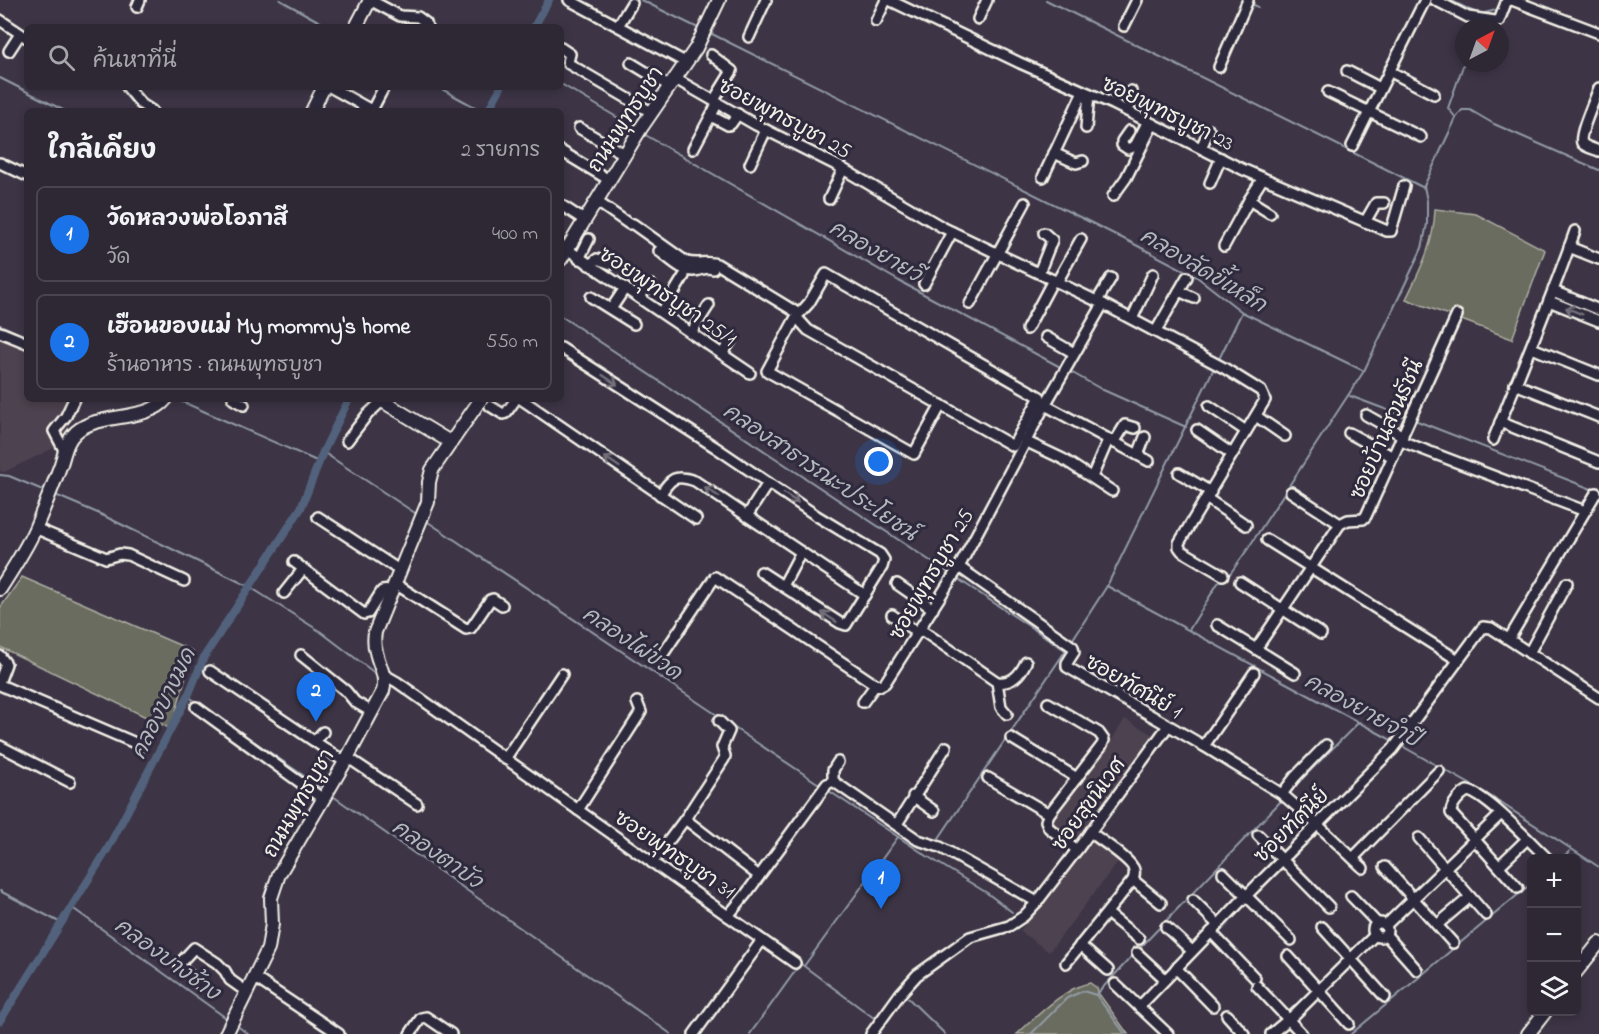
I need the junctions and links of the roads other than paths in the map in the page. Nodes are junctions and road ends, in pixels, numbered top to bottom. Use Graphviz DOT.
graph roads {
  1 [pos="370,0"];
  2 [pos="569,0"];
  3 [pos="719,0"];
  4 [pos="766,0"];
  5 [pos="888,0"];
  6 [pos="987,0"];
  7 [pos="1137,0"];
  8 [pos="1248,0"];
  9 [pos="1425,0"];
  10 [pos="1435,0"];
  11 [pos="1544,0"];
  12 [pos="632,3"];
  13 [pos="1540,10"];
  14 [pos="978,19"];
  15 [pos="0,20"];
  16 [pos="876,21"];
  17 [pos="358,24"];
  18 [pos="426,24"];
  19 [pos="618,26"];
  20 [pos="1124,26"];
  21 [pos="1599,33"];
  22 [pos="24,36"];
  23 [pos="749,37"];
  24 [pos="564,50"];
  25 [pos="9,51"];
  26 [pos="711,55"];
  27 [pos="685,62"];
  28 [pos="631,63"];
  29 [pos="1219,67"];
  30 [pos="1347,71"];
  31 [pos="1389,71"];
  32 [pos="672,82"];
  33 [pos="1380,88"];
  34 [pos="1599,88"];
  35 [pos="129,90"];
  36 [pos="322,90"];
  37 [pos="335,90"];
  38 [pos="382,90"];
  39 [pos="1131,91"];
  40 [pos="1328,92"];
  41 [pos="1086,93"];
  42 [pos="1434,94"];
  43 [pos="147,108"];
  44 [pos="314,108"];
  45 [pos="367,108"];
  46 [pos="374,108"];
  47 [pos="714,108"];
  48 [pos="1128,111"];
  49 [pos="651,112"];
  50 [pos="1368,113"];
  51 [pos="738,114"];
  52 [pos="1151,123"];
  53 [pos="579,128"];
  54 [pos="1086,128"];
  55 [pos="766,130"];
  56 [pos="1209,130"];
  57 [pos="1129,131"];
  58 [pos="1421,137"];
  59 [pos="1352,146"];
  60 [pos="693,148"];
  61 [pos="1201,148"];
  62 [pos="1599,151"];
  63 [pos="564,153"];
  64 [pos="1054,153"];
  65 [pos="624,154"];
  66 [pos="1221,158"];
  67 [pos="1083,160"];
  68 [pos="0,164"];
  69 [pos="750,164"];
  70 [pos="843,169"];
  71 [pos="24,175"];
  72 [pos="1043,177"];
  73 [pos="1263,178"];
  74 [pos="609,180"];
  75 [pos="1210,183"];
  76 [pos="1404,186"];
  77 [pos="1113,196"];
  78 [pos="829,198"];
  79 [pos="1249,200"];
  80 [pos="596,201"];
  81 [pos="1025,202"];
  82 [pos="1384,203"];
  83 [pos="564,207"];
  84 [pos="1270,213"];
  85 [pos="584,220"];
  86 [pos="1365,222"];
  87 [pos="1575,231"];
  88 [pos="952,232"];
  89 [pos="1044,233"];
  90 [pos="589,239"];
  91 [pos="1081,239"];
  92 [pos="1224,246"];
  93 [pos="1569,247"];
  94 [pos="564,250"];
  95 [pos="564,251"];
  96 [pos="997,253"];
  97 [pos="579,258"];
  98 [pos="1599,259"];
  99 [pos="611,264"];
  100 [pos="589,265"];
  101 [pos="1039,273"];
  102 [pos="1153,274"];
  103 [pos="684,276"];
  104 [pos="1187,277"];
  105 [pos="1111,278"];
  106 [pos="1055,281"];
  107 [pos="924,284"];
  108 [pos="651,285"];
  109 [pos="624,288"];
  110 [pos="1179,291"];
  111 [pos="638,296"];
  112 [pos="1551,296"];
  113 [pos="591,297"];
  114 [pos="1194,298"];
  115 [pos="1100,302"];
  116 [pos="970,304"];
  117 [pos="709,305"];
  118 [pos="611,309"];
  119 [pos="662,312"];
  120 [pos="1457,315"];
  121 [pos="1598,315"];
  122 [pos="797,316"];
  123 [pos="1132,319"];
  124 [pos="634,324"];
  125 [pos="1027,329"];
  126 [pos="1156,331"];
  127 [pos="0,332"];
  128 [pos="691,333"];
  129 [pos="1046,337"];
  130 [pos="732,339"];
  131 [pos="24,342"];
  132 [pos="1532,348"];
  133 [pos="564,350"];
  134 [pos="1074,353"];
  135 [pos="722,354"];
  136 [pos="750,373"];
  137 [pos="1599,375"];
  138 [pos="1515,384"];
  139 [pos="73,402"];
  140 [pos="161,402"];
  141 [pos="238,402"];
  142 [pos="379,402"];
  143 [pos="384,402"];
  144 [pos="485,402"];
  145 [pos="514,402"];
  146 [pos="525,402"];
  147 [pos="244,405"];
  148 [pos="941,405"];
  149 [pos="1045,405"];
  150 [pos="1209,406"];
  151 [pos="1366,415"];
  152 [pos="66,416"];
  153 [pos="1256,416"];
  154 [pos="1599,417"];
  155 [pos="1500,422"];
  156 [pos="1103,427"];
  157 [pos="1135,428"];
  158 [pos="1197,430"];
  159 [pos="77,431"];
  160 [pos="1246,431"];
  161 [pos="1349,433"];
  162 [pos="1285,436"];
  163 [pos="1145,437"];
  164 [pos="1402,438"];
  165 [pos="1493,440"];
  166 [pos="347,441"];
  167 [pos="1025,441"];
  168 [pos="1109,441"];
  169 [pos="450,442"];
  170 [pos="64,450"];
  171 [pos="1232,454"];
  172 [pos="1138,455"];
  173 [pos="1393,457"];
  174 [pos="1149,461"];
  175 [pos="1599,462"];
  176 [pos="1179,473"];
  177 [pos="1092,477"];
  178 [pos="768,483"];
  179 [pos="1112,491"];
  180 [pos="1291,492"];
  181 [pos="1596,493"];
  182 [pos="660,495"];
  183 [pos="1208,495"];
  184 [pos="1585,511"];
  185 [pos="747,516"];
  186 [pos="318,517"];
  187 [pos="696,519"];
  188 [pos="1340,524"];
  189 [pos="1246,525"];
  190 [pos="35,528"];
  191 [pos="1267,540"];
  192 [pos="801,552"];
  193 [pos="294,562"];
  194 [pos="959,567"];
  195 [pos="1310,568"];
  196 [pos="303,569"];
  197 [pos="399,570"];
  198 [pos="761,572"];
  199 [pos="1222,575"];
  200 [pos="184,581"];
  201 [pos="1240,582"];
  202 [pos="1567,583"];
  203 [pos="897,584"];
  204 [pos="392,586"];
  205 [pos="783,586"];
  206 [pos="0,589"];
  207 [pos="284,593"];
  208 [pos="865,595"];
  209 [pos="502,605"];
  210 [pos="933,609"];
  211 [pos="1282,609"];
  212 [pos="892,615"];
  213 [pos="1217,626"];
  214 [pos="919,631"];
  215 [pos="1321,634"];
  216 [pos="1509,639"];
  217 [pos="1256,649"];
  218 [pos="1529,653"];
  219 [pos="301,655"];
  220 [pos="0,656"];
  221 [pos="658,660"];
  222 [pos="1458,660"];
  223 [pos="1026,662"];
  224 [pos="210,671"];
  225 [pos="1254,673"];
  226 [pos="1295,673"];
  227 [pos="383,674"];
  228 [pos="562,674"];
  229 [pos="0,680"];
  230 [pos="997,682"];
  231 [pos="876,684"];
  232 [pos="0,685"];
  233 [pos="1599,698"];
  234 [pos="637,702"];
  235 [pos="863,702"];
  236 [pos="1048,703"];
  237 [pos="196,707"];
  238 [pos="372,712"];
  239 [pos="1007,714"];
  240 [pos="719,721"];
  241 [pos="323,732"];
  242 [pos="1164,732"];
  243 [pos="1011,738"];
  244 [pos="315,741"];
  245 [pos="1326,745"];
  246 [pos="0,746"];
  247 [pos="142,746"];
  248 [pos="1204,746"];
  249 [pos="946,747"];
  250 [pos="346,759"];
  251 [pos="505,759"];
  252 [pos="838,762"];
  253 [pos="1439,771"];
  254 [pos="988,778"];
  255 [pos="1077,778"];
  256 [pos="70,782"];
  257 [pos="827,785"];
  258 [pos="326,794"];
  259 [pos="1282,794"];
  260 [pos="913,796"];
  261 [pos="417,804"];
  262 [pos="578,810"];
  263 [pos="934,811"];
  264 [pos="1049,814"];
  265 [pos="1501,814"];
  266 [pos="685,819"];
  267 [pos="897,824"];
  268 [pos="1318,825"];
  269 [pos="1090,832"];
  270 [pos="1258,835"];
  271 [pos="1419,838"];
  272 [pos="1527,839"];
  273 [pos="1475,840"];
  274 [pos="1077,850"];
  275 [pos="1543,854"];
  276 [pos="1353,858"];
  277 [pos="1282,859"];
  278 [pos="652,863"];
  279 [pos="1499,866"];
  280 [pos="1385,867"];
  281 [pos="1363,868"];
  282 [pos="1446,868"];
  283 [pos="1223,873"];
  284 [pos="759,876"];
  285 [pos="1133,880"];
  286 [pos="1518,888"];
  287 [pos="1246,896"];
  288 [pos="1351,896"];
  289 [pos="1470,897"];
  290 [pos="1413,898"];
  291 [pos="1193,900"];
  292 [pos="1037,902"];
  293 [pos="1161,903"];
  294 [pos="1329,907"];
  295 [pos="1107,913"];
  296 [pos="730,914"];
  297 [pos="1486,915"];
  298 [pos="1381,924"];
  299 [pos="1437,926"];
  300 [pos="1166,927"];
  301 [pos="1322,927"];
  302 [pos="1215,928"];
  303 [pos="1375,935"];
  304 [pos="1386,935"];
  305 [pos="1139,939"];
  306 [pos="762,940"];
  307 [pos="1291,940"];
  308 [pos="1453,943"];
  309 [pos="1599,944"];
  310 [pos="1080,945"];
  311 [pos="1192,951"];
  312 [pos="1137,953"];
  313 [pos="1288,956"];
  314 [pos="1350,959"];
  315 [pos="795,963"];
  316 [pos="1066,963"];
  317 [pos="1581,966"];
  318 [pos="1176,968"];
  319 [pos="1108,969"];
  320 [pos="1417,970"];
  321 [pos="255,978"];
  322 [pos="1165,979"];
  323 [pos="1115,984"];
  324 [pos="202,986"];
  325 [pos="1320,990"];
  326 [pos="247,993"];
  327 [pos="1384,997"];
  328 [pos="1213,1006"];
  329 [pos="1139,1007"];
  330 [pos="1227,1015"];
  331 [pos="1541,1016"];
  332 [pos="1289,1019"];
  333 [pos="1349,1023"];
  334 [pos="227,1032"];
  335 [pos="339,1034"];
  336 [pos="410,1034"];
  337 [pos="451,1034"];
  338 [pos="694,1034"];
  339 [pos="871,1034"];
  340 [pos="1168,1034"];
  341 [pos="1244,1034"];
  342 [pos="1271,1034"];
  343 [pos="1302,1034"];
  344 [pos="1528,1034"];
  1 -- 17 [label="main road"];
  1 -- 18 [label="street"];
  2 -- 19 [label="street"];
  3 -- 27 [label="main road, ถนนพุทธบูชา"];
  4 -- 23 [label="street"];
  5 -- 16 [label="street"];
  5 -- 41 [label="street, ซอยพุทธบูชา 23"];
  6 -- 14 [label="street"];
  7 -- 20 [label="street"];
  8 -- 29 [label="street"];
  9 -- 31 [label="street"];
  10 -- 13 [label="street"];
  11 -- 13 [label="street"];
  12 -- 19 [label="street"];
  13 -- 21 [label="street"];
  15 -- 22 [label="street"];
  19 -- 27 [label="street"];
  22 -- 25 [label="street"];
  24 -- 49 [label="street"];
  26 -- 47 [label="street"];
  27 -- 32 [label="main road, ถนนพุทธบูชา"];
  28 -- 32 [label="street, ซอยพุทธบูชา 25"];
  30 -- 33 [label="street"];
  31 -- 33 [label="street"];
  31 -- 42 [label="street"];
  32 -- 47 [label="street, ซอยพุทธบูชา 25"];
  32 -- 49 [label="main road, ถนนพุทธบูชา"];
  33 -- 50 [label="street"];
  34 -- 62 [label="street"];
  35 -- 43 [label="street"];
  36 -- 44 [label="main road"];
  37 -- 45 [label="street"];
  38 -- 46 [label="street"];
  39 -- 48 [label="street"];
  40 -- 50 [label="street"];
  41 -- 48 [label="street, ซอยพุทธบูชา 23"];
  41 -- 54 [label="street"];
  41 -- 64 [label="street"];
  47 -- 51 [label="street, ซอยพุทธบูชา 25"];
  47 -- 51 [label="street"];
  47 -- 60 [label="street"];
  48 -- 52 [label="street, ซอยพุทธบูชา 23"];
  49 -- 65 [label="main road, ถนนพุทธบูชา"];
  50 -- 58 [label="street"];
  50 -- 59 [label="street"];
  51 -- 55 [label="street, ซอยพุทธบูชา 25"];
  52 -- 57 [label="street"];
  52 -- 61 [label="street, ซอยพุทธบูชา 23"];
  52 -- 77 [label="street"];
  53 -- 65 [label="street"];
  55 -- 69 [label="street"];
  55 -- 70 [label="street, ซอยพุทธบูชา 25"];
  56 -- 61 [label="street"];
  61 -- 66 [label="street, ซอยพุทธบูชา 23"];
  63 -- 74 [label="street"];
  64 -- 67 [label="street"];
  64 -- 72 [label="street"];
  65 -- 74 [label="main road, ถนนพุทธบูชา"];
  66 -- 73 [label="street, ซอยพุทธบูชา 23"];
  66 -- 75 [label="street"];
  68 -- 71 [label="street"];
  70 -- 78 [label="street"];
  70 -- 88 [label="street, ซอยพุทธบูชา 25"];
  73 -- 79 [label="street"];
  73 -- 86 [label="street, ซอยพุทธบูชา 23"];
  74 -- 80 [label="main road, ถนนพุทธบูชา"];
  76 -- 86 [label="street, ซอยพุทธบูชา 23"];
  79 -- 84 [label="street"];
  79 -- 92 [label="street"];
  80 -- 85 [label="main road, ถนนพุทธบูชา"];
  80 -- 122 [label="street"];
  81 -- 96 [label="street"];
  82 -- 86 [label="street"];
  83 -- 85 [label="street"];
  85 -- 94 [label="main road, ถนนพุทธบูชา"];
  87 -- 93 [label="street"];
  88 -- 96 [label="street, ซอยพุทธบูชา 25"];
  88 -- 107 [label="street"];
  89 -- 101 [label="street"];
  90 -- 97 [label="street"];
  91 -- 106 [label="street"];
  93 -- 98 [label="street"];
  93 -- 112 [label="street"];
  95 -- 97 [label="street, ซอยพุทธบูชา 25/1"];
  96 -- 101 [label="street, ซอยพุทธบูชา 25"];
  96 -- 116 [label="street"];
  97 -- 100 [label="street, ซอยพุทธบูชา 25/1"];
  99 -- 100 [label="street"];
  100 -- 109 [label="street, ซอยพุทธบูชา 25/1"];
  101 -- 106 [label="street, ซอยพุทธบูชา 25"];
  102 -- 123 [label="street"];
  103 -- 119 [label="street"];
  104 -- 110 [label="street"];
  105 -- 115 [label="street"];
  106 -- 115 [label="street, ซอยพุทธบูชา 25"];
  106 -- 125 [label="street"];
  108 -- 111 [label="street"];
  109 -- 111 [label="street, ซอยพุทธบูชา 25/1"];
  109 -- 118 [label="street"];
  110 -- 114 [label="street"];
  110 -- 126 [label="street"];
  111 -- 119 [label="street, ซอยพุทธบูชา 25/1"];
  112 -- 121 [label="street"];
  112 -- 132 [label="street"];
  113 -- 118 [label="street"];
  115 -- 123 [label="street, ซอยพุทธบูชา 25"];
  115 -- 134 [label="street, ซอยพุทธบูชา 25"];
  117 -- 128 [label="street"];
  118 -- 124 [label="street"];
  119 -- 128 [label="street, ซอยพุทธบูชา 25/1"];
  120 -- 164 [label="street, ซอยบ้านสวนรัชนี"];
  122 -- 148 [label="street"];
  122 -- 148 [label="street"];
  122 -- 148 [label="street"];
  123 -- 126 [label="street, ซอยพุทธบูชา 25"];
  126 -- 153 [label="street, ซอยพุทธบูชา 25"];
  127 -- 131 [label="street"];
  128 -- 135 [label="street, ซอยพุทธบูชา 25/1"];
  129 -- 134 [label="street"];
  130 -- 135 [label="street"];
  132 -- 137 [label="street"];
  132 -- 138 [label="street"];
  133 -- 178 [label="street, one-way"];
  134 -- 149 [label="street, ซอยพุทธบูชา 25"];
  135 -- 136 [label="street, ซอยพุทธบูชา 25/1"];
  138 -- 154 [label="street"];
  138 -- 155 [label="street"];
  139 -- 152 [label="street"];
  140 -- 159 [label="main road"];
  141 -- 147 [label="street"];
  142 -- 166 [label="street"];
  143 -- 169 [label="main road"];
  144 -- 145 [label="street"];
  144 -- 169 [label="main road, ถนนพุทธบูชา"];
  182 -- 146 [label="street, one-way"];
  149 -- 167 [label="street, ซอยพุทธบูชา 25"];
  149 -- 168 [label="street"];
  150 -- 160 [label="street"];
  151 -- 164 [label="street"];
  152 -- 159 [label="street"];
  152 -- 170 [label="street"];
  153 -- 160 [label="street, ซอยพุทธบูชา 25"];
  153 -- 162 [label="street"];
  155 -- 165 [label="street"];
  155 -- 175 [label="street"];
  156 -- 168 [label="street"];
  157 -- 168 [label="street"];
  158 -- 171 [label="street"];
  159 -- 170 [label="main road"];
  160 -- 171 [label="street, ซอยพุทธบูชา 25"];
  161 -- 173 [label="street"];
  163 -- 172 [label="street"];
  164 -- 173 [label="street, ซอยบ้านสวนรัชนี"];
  164 -- 184 [label="street"];
  167 -- 177 [label="street"];
  167 -- 194 [label="street, ซอยพุทธบูชา 25"];
  168 -- 172 [label="street"];
  168 -- 177 [label="street"];
  169 -- 197 [label="main road, ถนนพุทธบูชา"];
  170 -- 190 [label="main road"];
  171 -- 183 [label="street, ซอยพุทธบูชา 25"];
  172 -- 174 [label="street"];
  173 -- 188 [label="street, ซอยบ้านสวนรัชนี"];
  176 -- 183 [label="street"];
  177 -- 179 [label="street"];
  178 -- 185 [label="street"];
  178 -- 208 [label="street, one-way"];
  180 -- 188 [label="street"];
  181 -- 184 [label="street"];
  185 -- 182 [label="street, one-way"];
  182 -- 187 [label="street"];
  183 -- 189 [label="street"];
  183 -- 199 [label="street, ซอยพุทธบูชา 25"];
  184 -- 216 [label="street"];
  185 -- 192 [label="street"];
  186 -- 197 [label="street"];
  188 -- 195 [label="street, ซอยบ้านสวนรัชนี"];
  190 -- 200 [label="street"];
  190 -- 206 [label="main road"];
  191 -- 195 [label="street"];
  192 -- 205 [label="street"];
  192 -- 208 [label="street"];
  193 -- 196 [label="street"];
  194 -- 210 [label="street, ซอยพุทธบูชา 25"];
  194 -- 242 [label="street, ซอยทัศนีย์ 1"];
  195 -- 211 [label="street, ซอยบ้านสวนรัชนี"];
  195 -- 222 [label="street"];
  196 -- 204 [label="street"];
  196 -- 207 [label="street"];
  197 -- 204 [label="main road, ถนนพุทธบูชา"];
  198 -- 205 [label="street"];
  201 -- 211 [label="street"];
  202 -- 218 [label="street"];
  203 -- 210 [label="street"];
  204 -- 209 [label="street"];
  204 -- 227 [label="main road, ถนนพุทธบูชา"];
  208 -- 205 [label="street, one-way"];
  210 -- 214 [label="street, ซอยพุทธบูชา 25"];
  211 -- 215 [label="street"];
  211 -- 217 [label="street, ซอยบ้านสวนรัชนี"];
  212 -- 214 [label="street"];
  213 -- 217 [label="street"];
  214 -- 230 [label="street"];
  214 -- 231 [label="street, ซอยพุทธบูชา 25"];
  216 -- 218 [label="street"];
  216 -- 222 [label="street, ซอยทัศนีย์"];
  217 -- 226 [label="street"];
  218 -- 233 [label="street"];
  219 -- 238 [label="street"];
  220 -- 229 [label="street"];
  221 -- 231 [label="street"];
  222 -- 268 [label="street, ซอยทัศนีย์"];
  223 -- 230 [label="street"];
  224 -- 244 [label="street"];
  225 -- 248 [label="street"];
  227 -- 238 [label="main road, ถนนพุทธบูชา"];
  227 -- 251 [label="street, ซอยพุทธบูชา 31"];
  228 -- 251 [label="street"];
  230 -- 239 [label="street"];
  231 -- 235 [label="street, ซอยพุทธบูชา 25"];
  232 -- 247 [label="street"];
  234 -- 262 [label="street"];
  236 -- 255 [label="street"];
  237 -- 258 [label="street"];
  238 -- 250 [label="main road, ถนนพุทธบูชา"];
  240 -- 266 [label="street"];
  241 -- 244 [label="street"];
  242 -- 248 [label="street, ซอยทัศนีย์ 1"];
  242 -- 269 [label="street, ซอยสุขนิเวศ"];
  243 -- 255 [label="street"];
  244 -- 250 [label="street"];
  245 -- 259 [label="street"];
  246 -- 256 [label="street"];
  248 -- 259 [label="street, ซอยทัศนีย์ 1"];
  249 -- 260 [label="street"];
  250 -- 258 [label="main road, ถนนพุทธบูชา"];
  250 -- 261 [label="street"];
  251 -- 262 [label="street, ซอยพุทธบูชา 31"];
  252 -- 257 [label="street, ซอยพุทธบูชา 31"];
  253 -- 276 [label="street"];
  254 -- 264 [label="street"];
  255 -- 264 [label="street"];
  257 -- 267 [label="street"];
  257 -- 284 [label="street, ซอยพุทธบูชา 31"];
  258 -- 321 [label="main road, ถนนพุทธบูชา"];
  259 -- 268 [label="street, ซอยทัศนีย์ 1"];
  260 -- 263 [label="street"];
  260 -- 267 [label="street"];
  262 -- 278 [label="street, ซอยพุทธบูชา 31"];
  264 -- 274 [label="street"];
  265 -- 272 [label="street"];
  265 -- 273 [label="street"];
  265 -- 273 [label="street"];
  266 -- 278 [label="street"];
  266 -- 284 [label="street"];
  267 -- 292 [label="street"];
  268 -- 276 [label="street, ซอยทัศนีย์ 1"];
  268 -- 277 [label="street, ซอยทัศนีย์"];
  269 -- 274 [label="street, ซอยสุขนิเวศ"];
  269 -- 285 [label="street"];
  270 -- 277 [label="street"];
  271 -- 282 [label="street"];
  272 -- 275 [label="street"];
  272 -- 279 [label="street"];
  273 -- 279 [label="street"];
  273 -- 282 [label="street"];
  274 -- 292 [label="street, ซอยสุขนิเวศ"];
  276 -- 281 [label="street, ซอยทัศนีย์ 1"];
  277 -- 287 [label="street, ซอยทัศนีย์"];
  277 -- 294 [label="street"];
  278 -- 296 [label="street, ซอยพุทธบูชา 31"];
  279 -- 286 [label="street"];
  280 -- 290 [label="street"];
  282 -- 289 [label="street"];
  282 -- 290 [label="street"];
  283 -- 287 [label="street"];
  284 -- 296 [label="street, ซอยพุทธบูชา 31"];
  285 -- 293 [label="street"];
  285 -- 295 [label="street"];
  287 -- 302 [label="street, ซอยทัศนีย์"];
  287 -- 307 [label="street"];
  288 -- 298 [label="street"];
  289 -- 297 [label="street"];
  289 -- 299 [label="street"];
  290 -- 298 [label="street"];
  290 -- 299 [label="street"];
  291 -- 302 [label="street"];
  292 -- 339 [label="street, ซอยสุขนิเวศ"];
  295 -- 305 [label="street"];
  295 -- 310 [label="street"];
  296 -- 306 [label="street"];
  298 -- 303 [label="street"];
  298 -- 304 [label="street"];
  299 -- 308 [label="street"];
  300 -- 311 [label="street"];
  301 -- 314 [label="street"];
  302 -- 311 [label="street, ซอยทัศนีย์"];
  302 -- 332 [label="street"];
  303 -- 304 [label="street"];
  303 -- 314 [label="street"];
  304 -- 320 [label="street"];
  306 -- 315 [label="street"];
  306 -- 338 [label="street"];
  309 -- 317 [label="main road"];
  310 -- 316 [label="street"];
  310 -- 319 [label="street"];
  311 -- 318 [label="street, ซอยทัศนีย์"];
  312 -- 322 [label="street"];
  313 -- 325 [label="street"];
  314 -- 325 [label="street"];
  314 -- 327 [label="street"];
  318 -- 322 [label="street, ซอยทัศนีย์"];
  318 -- 328 [label="street"];
  321 -- 326 [label="main road, ถนนพุทธบูชา"];
  321 -- 335 [label="street"];
  322 -- 329 [label="street, ซอยทัศนีย์"];
  323 -- 329 [label="street"];
  324 -- 326 [label="street"];
  325 -- 332 [label="street"];
  325 -- 333 [label="street"];
  326 -- 334 [label="main road, ถนนพุทธบูชา"];
  329 -- 340 [label="street"];
  330 -- 341 [label="street"];
  331 -- 344 [label="main road"];
  332 -- 342 [label="street"];
  332 -- 343 [label="street"];
  336 -- 337 [label="street"];
}
